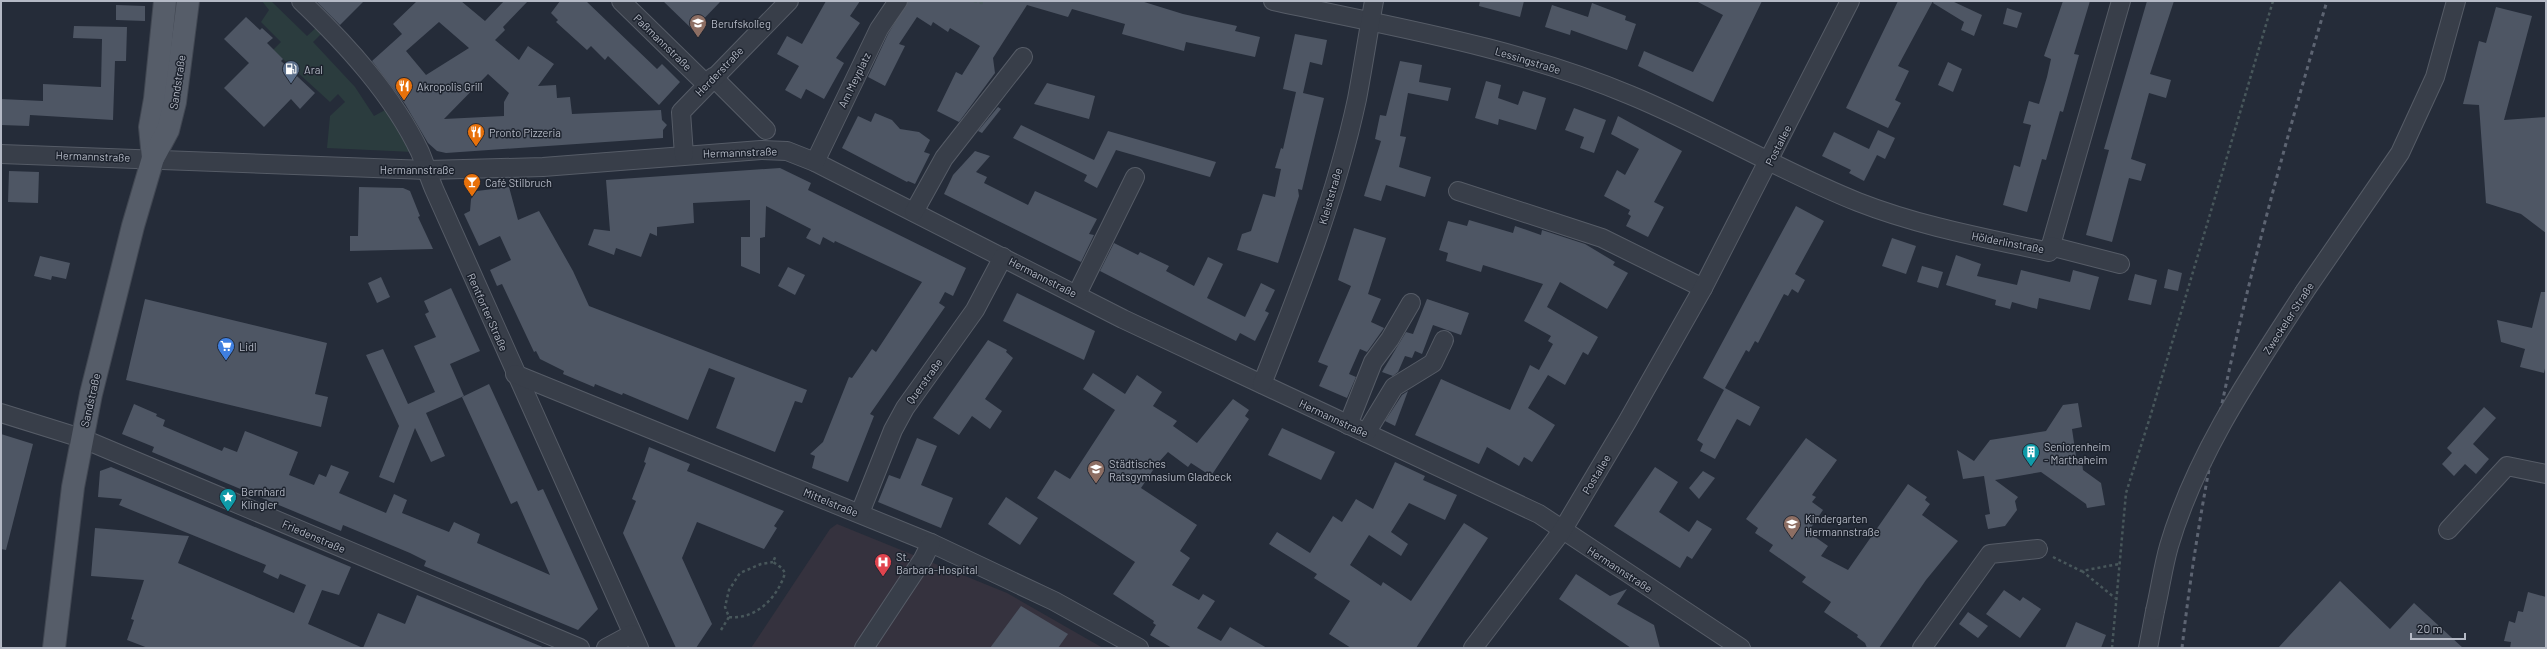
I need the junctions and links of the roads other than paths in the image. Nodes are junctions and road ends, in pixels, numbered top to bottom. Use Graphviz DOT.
graph roads {
  1 [pos="165,1"];
  2 [pos="188,1"];
  3 [pos="301,1"];
  4 [pos="621,1"];
  5 [pos="789,1"];
  6 [pos="898,1"];
  7 [pos="1273,1"];
  8 [pos="1374,1"];
  9 [pos="1850,1"];
  10 [pos="2121,1"];
  11 [pos="2456,1"];
  12 [pos="1370,22"];
  13 [pos="1023,57"];
  14 [pos="710,80"];
  15 [pos="766,130"];
  16 [pos="1,154"];
  17 [pos="684,155"];
  18 [pos="153,158"];
  19 [pos="815,162"];
  20 [pos="1770,162"];
  21 [pos="427,170"];
  22 [pos="1135,177"];
  23 [pos="1458,191"];
  24 [pos="914,212"];
  25 [pos="2050,246"];
  26 [pos="1003,256"];
  27 [pos="2120,264"];
  28 [pos="1703,288"];
  29 [pos="1077,294"];
  30 [pos="1411,303"];
  31 [pos="1444,340"];
  32 [pos="515,374"];
  33 [pos="1262,384"];
  34 [pos="1,413"];
  35 [pos="1348,425"];
  36 [pos="1366,433"];
  37 [pos="82,438"];
  38 [pos="2546,474"];
  39 [pos="860,513"];
  40 [pos="2448,530"];
  41 [pos="1562,531"];
  42 [pos="931,542"];
  43 [pos="2038,549"];
  44 [pos="636,641"];
  45 [pos="54,648"];
  46 [pos="580,648"];
  47 [pos="606,648"];
  48 [pos="864,648"];
  49 [pos="1139,648"];
  50 [pos="1473,648"];
  51 [pos="1741,648"];
  52 [pos="1922,648"];
  53 [pos="2148,648"];
  1 -- 18 [label="main road, Sandstraße"];
  2 -- 18 [label="main road, Sandstraße"];
  3 -- 21 [label="street, Rentforter Straße"];
  4 -- 14 [label="street, Paßmannstraße"];
  5 -- 14 [label="street, Herderstraße"];
  6 -- 19 [label="street, Am Meyplatz"];
  7 -- 12 [label="street, Lessingstraße"];
  8 -- 12 [label="street, Kleiststraße"];
  9 -- 20 [label="street, Postallee"];
  10 -- 25 [label="street, Hölderlinstraße"];
  11 -- 53 [label="street, Zweckeler Straße, bridge"];
  12 -- 20 [label="street, Lessingstraße"];
  12 -- 33 [label="street, Kleiststraße"];
  13 -- 24 [label="street"];
  14 -- 15 [label="street, Paßmannstraße"];
  14 -- 17 [label="street, Herderstraße"];
  16 -- 18 [label="street, Hermannstraße"];
  17 -- 19 [label="street, Hermannstraße"];
  17 -- 21 [label="street, Hermannstraße"];
  18 -- 21 [label="street, Hermannstraße"];
  18 -- 37 [label="main road, Sandstraße"];
  19 -- 24 [label="street, Hermannstraße"];
  20 -- 25 [label="street, Hölderlinstraße"];
  20 -- 28 [label="street, Postallee"];
  21 -- 32 [label="street, Rentforter Straße"];
  22 -- 29 [label="street"];
  23 -- 28 [label="street"];
  24 -- 26 [label="street, Hermannstraße"];
  25 -- 27 [label="street"];
  26 -- 29 [label="street, Hermannstraße"];
  26 -- 39 [label="street, Querstraße"];
  28 -- 41 [label="street, Postallee"];
  29 -- 33 [label="street, Hermannstraße"];
  30 -- 35 [label="street"];
  31 -- 36 [label="street"];
  32 -- 39 [label="street, Mittelstraße"];
  32 -- 44 [label="street, Rentforter Straße"];
  33 -- 35 [label="street, Hermannstraße"];
  34 -- 37 [label="street, Friedenstraße"];
  35 -- 36 [label="street, Hermannstraße"];
  36 -- 41 [label="street, Hermannstraße"];
  37 -- 45 [label="main road, Sandstraße"];
  37 -- 46 [label="street, Friedenstraße"];
  38 -- 40 [label="street"];
  39 -- 42 [label="street, Mittelstraße"];
  41 -- 50 [label="street, Postallee"];
  41 -- 51 [label="street, Hermannstraße"];
  42 -- 48 [label="street"];
  42 -- 49 [label="street, Mittelstraße"];
  43 -- 52 [label="street"];
  44 -- 47 [label="street"];
}
